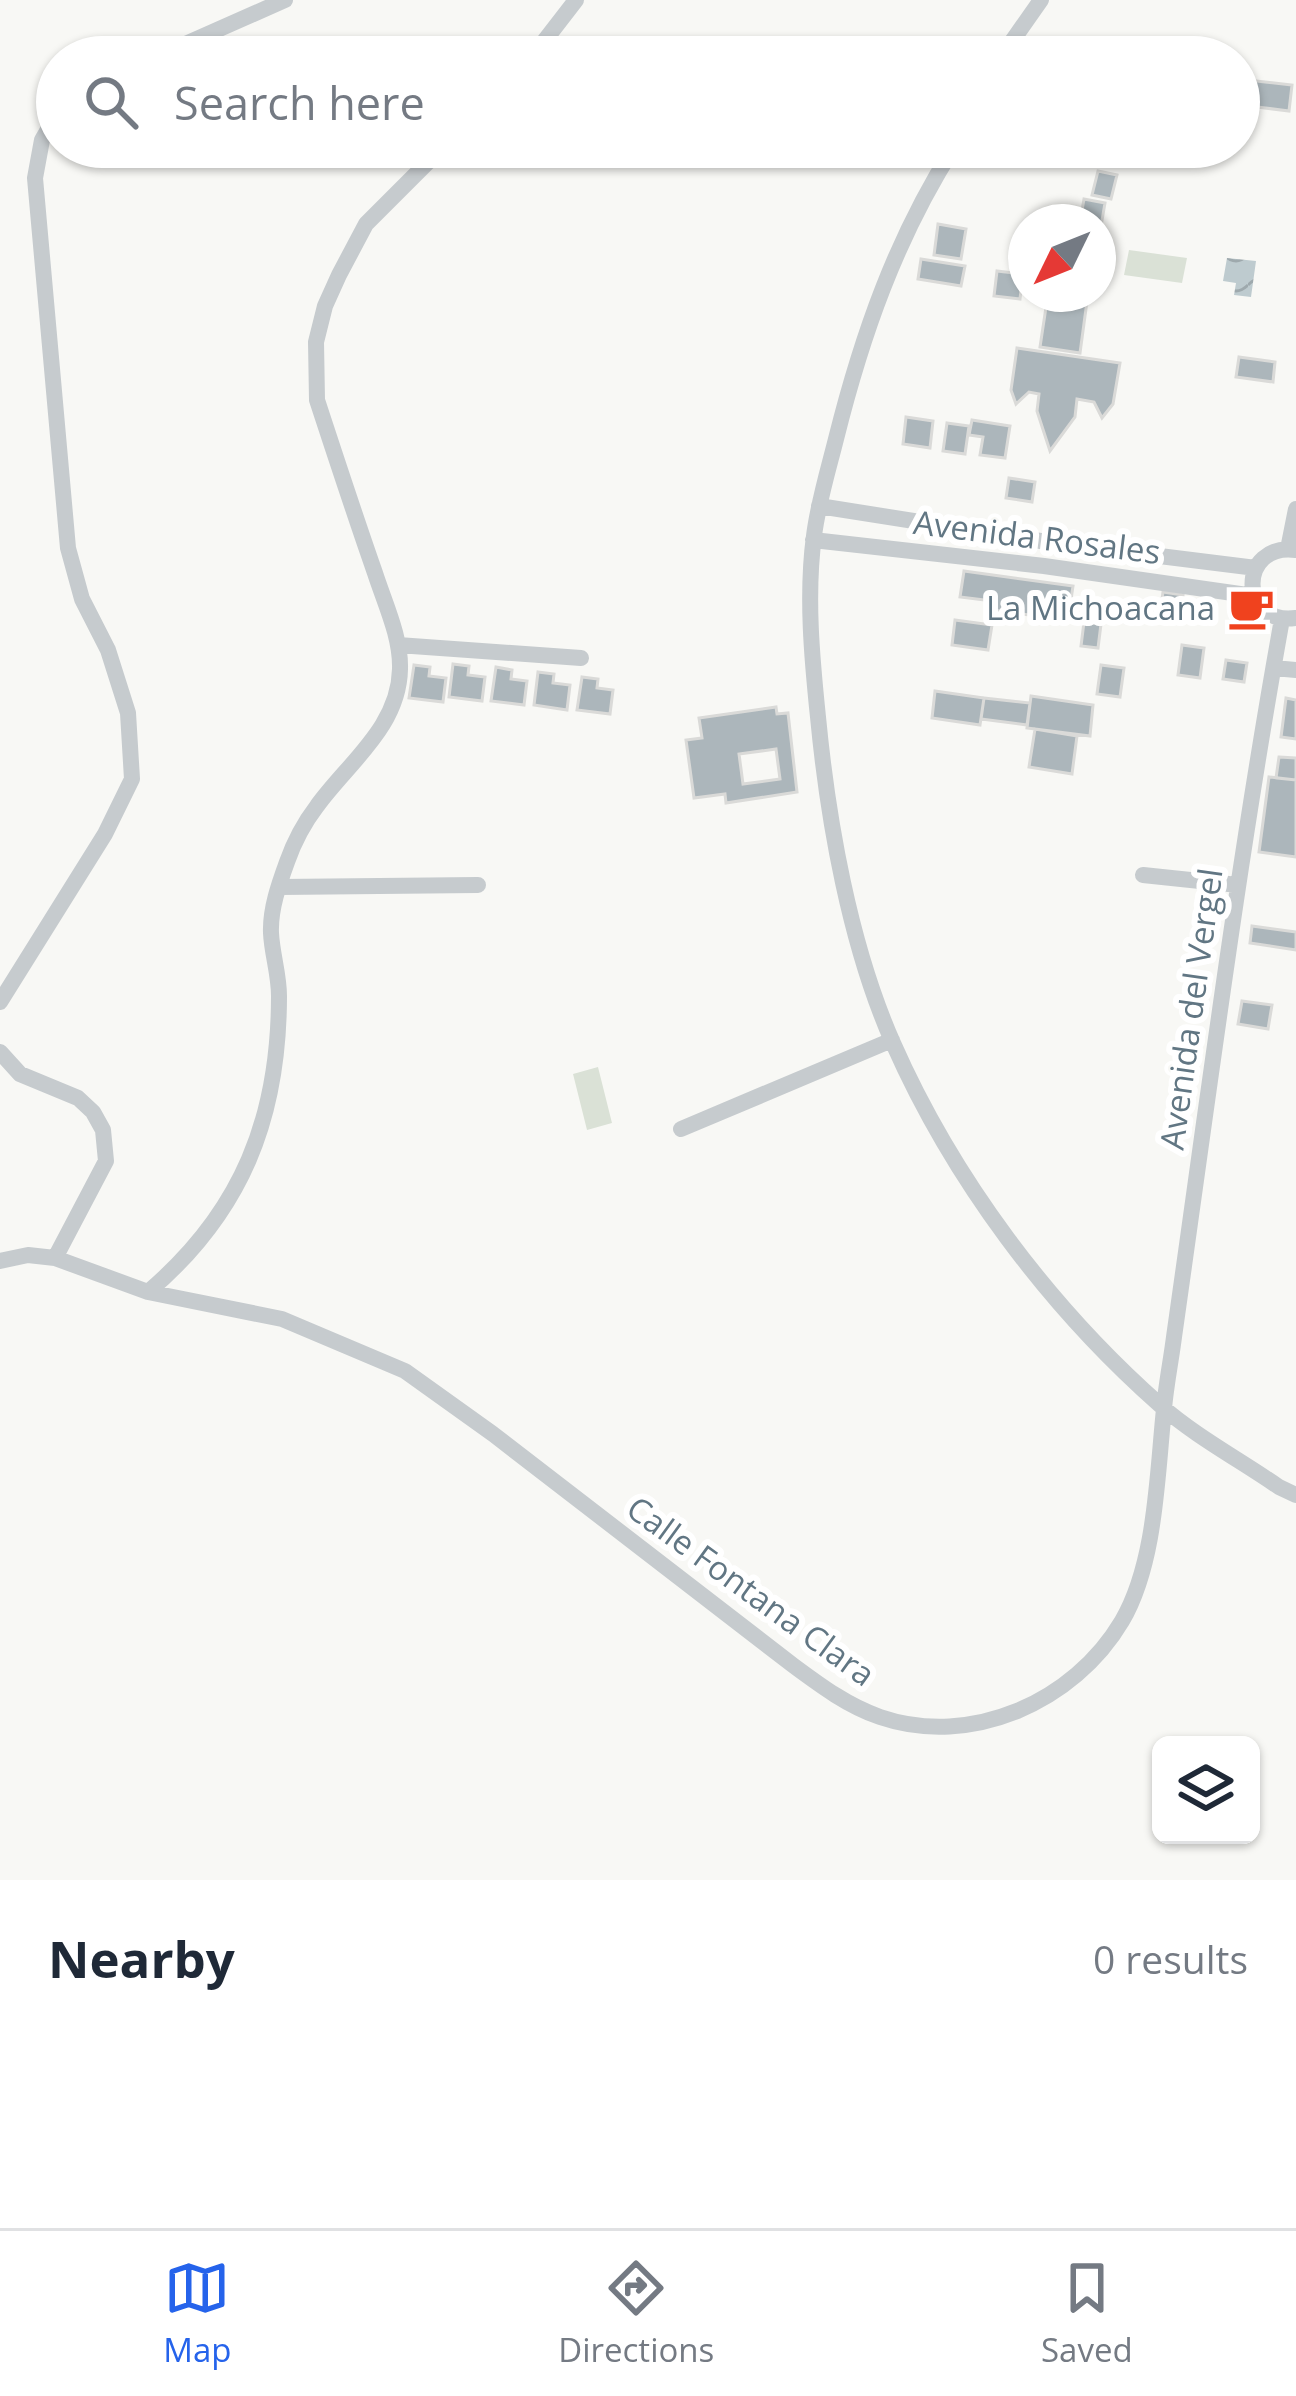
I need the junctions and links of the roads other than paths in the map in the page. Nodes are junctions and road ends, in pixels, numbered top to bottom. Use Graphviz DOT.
graph roads {
  1 [pos="285,0"];
  2 [pos="576,0"];
  3 [pos="1041,0"];
  4 [pos="204,36"];
  5 [pos="548,36"];
  6 [pos="1016,36"];
  7 [pos="37,168"];
  8 [pos="422,168"];
  9 [pos="942,168"];
  10 [pos="819,506"];
  11 [pos="1296,509"];
  12 [pos="813,540"];
  13 [pos="1047,542"];
  14 [pos="1292,549"];
  15 [pos="1044,566"];
  16 [pos="1256,568"];
  17 [pos="1254,596"];
  18 [pos="1289,619"];
  19 [pos="398,645"];
  20 [pos="581,658"];
  21 [pos="1274,668"];
  22 [pos="1296,670"];
  23 [pos="1142,875"];
  24 [pos="478,885"];
  25 [pos="1238,885"];
  26 [pos="280,887"];
  27 [pos="0,1002"];
  28 [pos="892,1040"];
  29 [pos="0,1052"];
  30 [pos="681,1129"];
  31 [pos="55,1258"];
  32 [pos="0,1261"];
  33 [pos="148,1292"];
  34 [pos="1164,1408"];
  35 [pos="1296,1495"];
  1 -- 4 [label="street"];
  2 -- 5 [label="street"];
  3 -- 6 [label="street"];
  7 -- 27 [label="street"];
  8 -- 19 [label="street"];
  9 -- 10 [label="street"];
  10 -- 12 [label="street"];
  10 -- 13 [label="street, Avenida Rosales"];
  11 -- 14 [label="street"];
  12 -- 15 [label="street, Avenida Rosales"];
  12 -- 28 [label="street"];
  13 -- 15 [label="street"];
  13 -- 16 [label="street, Avenida Rosales"];
  14 -- 16 [label="street"];
  15 -- 17 [label="street, Avenida Rosales"];
  16 -- 17 [label="street"];
  17 -- 18 [label="street"];
  18 -- 21 [label="street, Avenida del Vergel"];
  19 -- 20 [label="street"];
  19 -- 26 [label="street"];
  21 -- 22 [label="street"];
  21 -- 25 [label="street, Avenida del Vergel"];
  23 -- 25 [label="street"];
  24 -- 26 [label="street"];
  25 -- 34 [label="street, Avenida del Vergel"];
  26 -- 33 [label="street"];
  28 -- 30 [label="street"];
  28 -- 34 [label="street"];
  29 -- 31 [label="street"];
  31 -- 32 [label="street"];
  31 -- 33 [label="street, Calle Fontana Clara"];
  33 -- 34 [label="street, Calle Fontana Clara"];
  34 -- 35 [label="street"];
}
